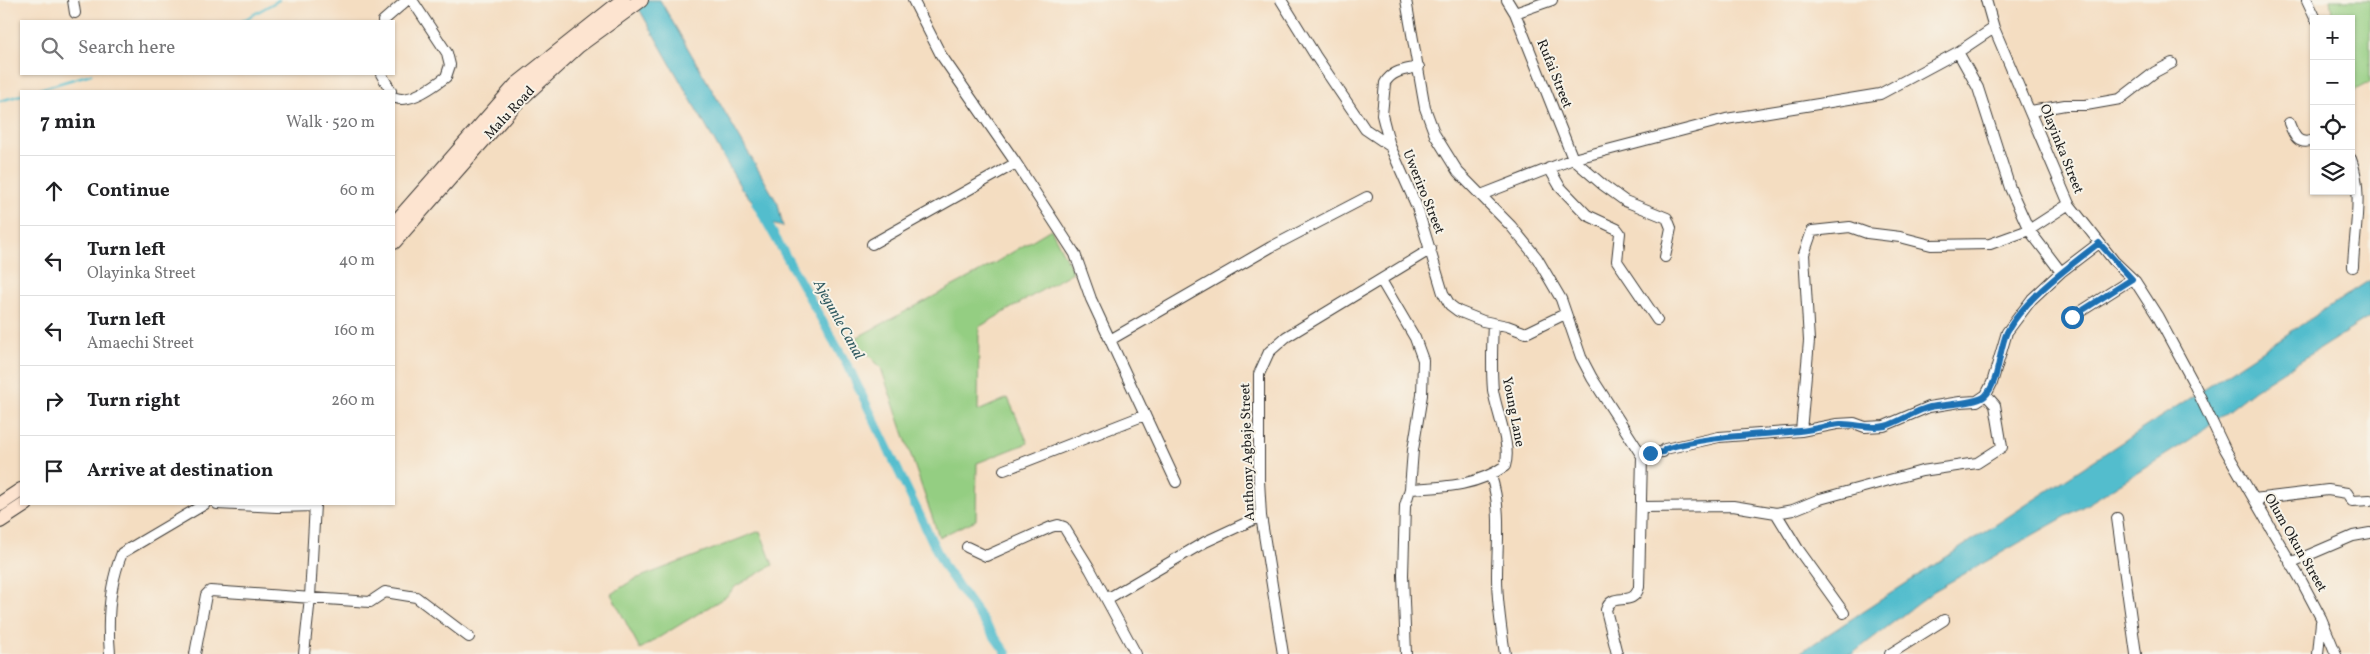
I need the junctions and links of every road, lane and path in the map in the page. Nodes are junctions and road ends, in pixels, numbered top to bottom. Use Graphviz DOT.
graph roads {
  1 [pos="73,0"];
  2 [pos="407,0"];
  3 [pos="412,0"];
  4 [pos="641,0"];
  5 [pos="913,0"];
  6 [pos="1281,0"];
  7 [pos="1406,0"];
  8 [pos="1507,0"];
  9 [pos="1552,0"];
  10 [pos="1986,0"];
  11 [pos="2307,0"];
  12 [pos="625,3"];
  13 [pos="74,12"];
  14 [pos="1515,13"];
  15 [pos="2314,15"];
  16 [pos="384,20"];
  17 [pos="1994,28"];
  18 [pos="1958,52"];
  19 [pos="2172,63"];
  20 [pos="1419,67"];
  21 [pos="382,75"];
  22 [pos="390,90"];
  23 [pos="395,96"];
  24 [pos="2031,111"];
  25 [pos="2288,123"];
  26 [pos="2310,141"];
  27 [pos="1390,146"];
  28 [pos="1573,159"];
  29 [pos="1016,163"];
  30 [pos="1549,168"];
  31 [pos="2355,186"];
  32 [pos="433,188"];
  33 [pos="1480,194"];
  34 [pos="1367,197"];
  35 [pos="2069,204"];
  36 [pos="395,220"];
  37 [pos="2029,230"];
  38 [pos="395,241"];
  39 [pos="2099,243"];
  40 [pos="872,244"];
  41 [pos="1431,249"];
  42 [pos="1665,257"];
  43 [pos="2353,267"];
  44 [pos="2061,272"];
  45 [pos="1380,280"];
  46 [pos="2134,280"];
  47 [pos="1565,314"];
  48 [pos="2072,317"];
  49 [pos="1657,320"];
  50 [pos="1493,324"];
  51 [pos="1110,340"];
  52 [pos="1986,396"];
  53 [pos="1145,415"];
  54 [pos="1801,431"];
  55 [pos="2225,448"];
  56 [pos="1642,456"];
  57 [pos="1004,470"];
  58 [pos="1491,476"];
  59 [pos="1176,482"];
  60 [pos="1410,490"];
  61 [pos="20,491"];
  62 [pos="2254,499"];
  63 [pos="2370,500"];
  64 [pos="0,504"];
  65 [pos="24,505"];
  66 [pos="203,505"];
  67 [pos="237,505"];
  68 [pos="315,505"];
  69 [pos="1642,508"];
  70 [pos="1776,513"];
  71 [pos="1261,516"];
  72 [pos="2117,518"];
  73 [pos="0,521"];
  74 [pos="2370,533"];
  75 [pos="967,547"];
  76 [pos="2290,563"];
  77 [pos="310,597"];
  78 [pos="1106,599"];
  79 [pos="1844,614"];
  80 [pos="2321,618"];
  81 [pos="1944,620"];
  82 [pos="469,637"];
  83 [pos="110,654"];
  84 [pos="195,654"];
  85 [pos="304,654"];
  86 [pos="1136,654"];
  87 [pos="1283,654"];
  88 [pos="1406,654"];
  89 [pos="1505,654"];
  90 [pos="1618,654"];
  91 [pos="1890,654"];
  92 [pos="2136,654"];
  93 [pos="2318,654"];
  94 [pos="2336,654"];
  1 -- 13 [label="street"];
  2 -- 16 [label="street"];
  3 -- 23 [label="street"];
  4 -- 12 [label="main road, Malu Road"];
  5 -- 29 [label="street"];
  6 -- 27 [label="street"];
  7 -- 20 [label="street"];
  8 -- 14 [label="street, Rufai Street"];
  9 -- 14 [label="street"];
  10 -- 17 [label="street, Olayinka Street"];
  11 -- 15 [label="street"];
  12 -- 32 [label="main road, Malu Road"];
  14 -- 28 [label="street, Rufai Street"];
  17 -- 18 [label="street"];
  17 -- 24 [label="street, Olayinka Street"];
  18 -- 28 [label="street"];
  18 -- 37 [label="street"];
  19 -- 24 [label="street"];
  20 -- 27 [label="street, Uweriro Street"];
  20 -- 33 [label="street"];
  21 -- 22 [label="street"];
  24 -- 35 [label="street, Olayinka Street"];
  25 -- 26 [label="street"];
  27 -- 41 [label="street, Uweriro Street"];
  28 -- 30 [label="street"];
  28 -- 42 [label="street"];
  29 -- 40 [label="street"];
  29 -- 51 [label="street"];
  30 -- 33 [label="street"];
  30 -- 49 [label="street"];
  31 -- 43 [label="street"];
  32 -- 36 [label="main road, Malu Road"];
  32 -- 38 [label="main road, Malu Road"];
  33 -- 47 [label="street"];
  34 -- 51 [label="street"];
  35 -- 37 [label="street"];
  35 -- 39 [label="street, Olayinka Street"];
  37 -- 44 [label="street"];
  37 -- 54 [label="street"];
  39 -- 44 [label="street"];
  39 -- 46 [label="street, Olayinka Street"];
  41 -- 45 [label="street, Anthony Agbaje Street"];
  41 -- 50 [label="street, Uweriro Street"];
  44 -- 52 [label="street"];
  45 -- 60 [label="street"];
  45 -- 71 [label="street, Anthony Agbaje Street"];
  46 -- 48 [label="street"];
  46 -- 55 [label="street, Olayinka Street"];
  47 -- 50 [label="street, Uweriro Street"];
  47 -- 56 [label="street"];
  50 -- 58 [label="street, Young Lane"];
  51 -- 53 [label="street"];
  52 -- 54 [label="street"];
  52 -- 70 [label="street"];
  53 -- 57 [label="street"];
  53 -- 59 [label="street"];
  54 -- 56 [label="street"];
  55 -- 62 [label="street, Olum Okun Street"];
  56 -- 69 [label="street"];
  58 -- 60 [label="street, Young Lane"];
  58 -- 89 [label="street"];
  60 -- 88 [label="street"];
  61 -- 64 [label="main road"];
  62 -- 63 [label="street"];
  62 -- 76 [label="street, Olum Okun Street"];
  65 -- 73 [label="main road"];
  66 -- 83 [label="street"];
  67 -- 68 [label="street"];
  68 -- 77 [label="street"];
  69 -- 70 [label="street"];
  69 -- 90 [label="street"];
  70 -- 79 [label="street"];
  71 -- 78 [label="street"];
  71 -- 87 [label="street, Anthony Agbaje Street"];
  72 -- 92 [label="street"];
  74 -- 76 [label="street"];
  75 -- 78 [label="street"];
  76 -- 80 [label="street, Olum Okun Street"];
  77 -- 82 [label="street"];
  77 -- 84 [label="street"];
  77 -- 85 [label="street"];
  78 -- 86 [label="street"];
  80 -- 93 [label="street"];
  80 -- 94 [label="street, Olum Okun Street"];
  81 -- 91 [label="street"];
}
